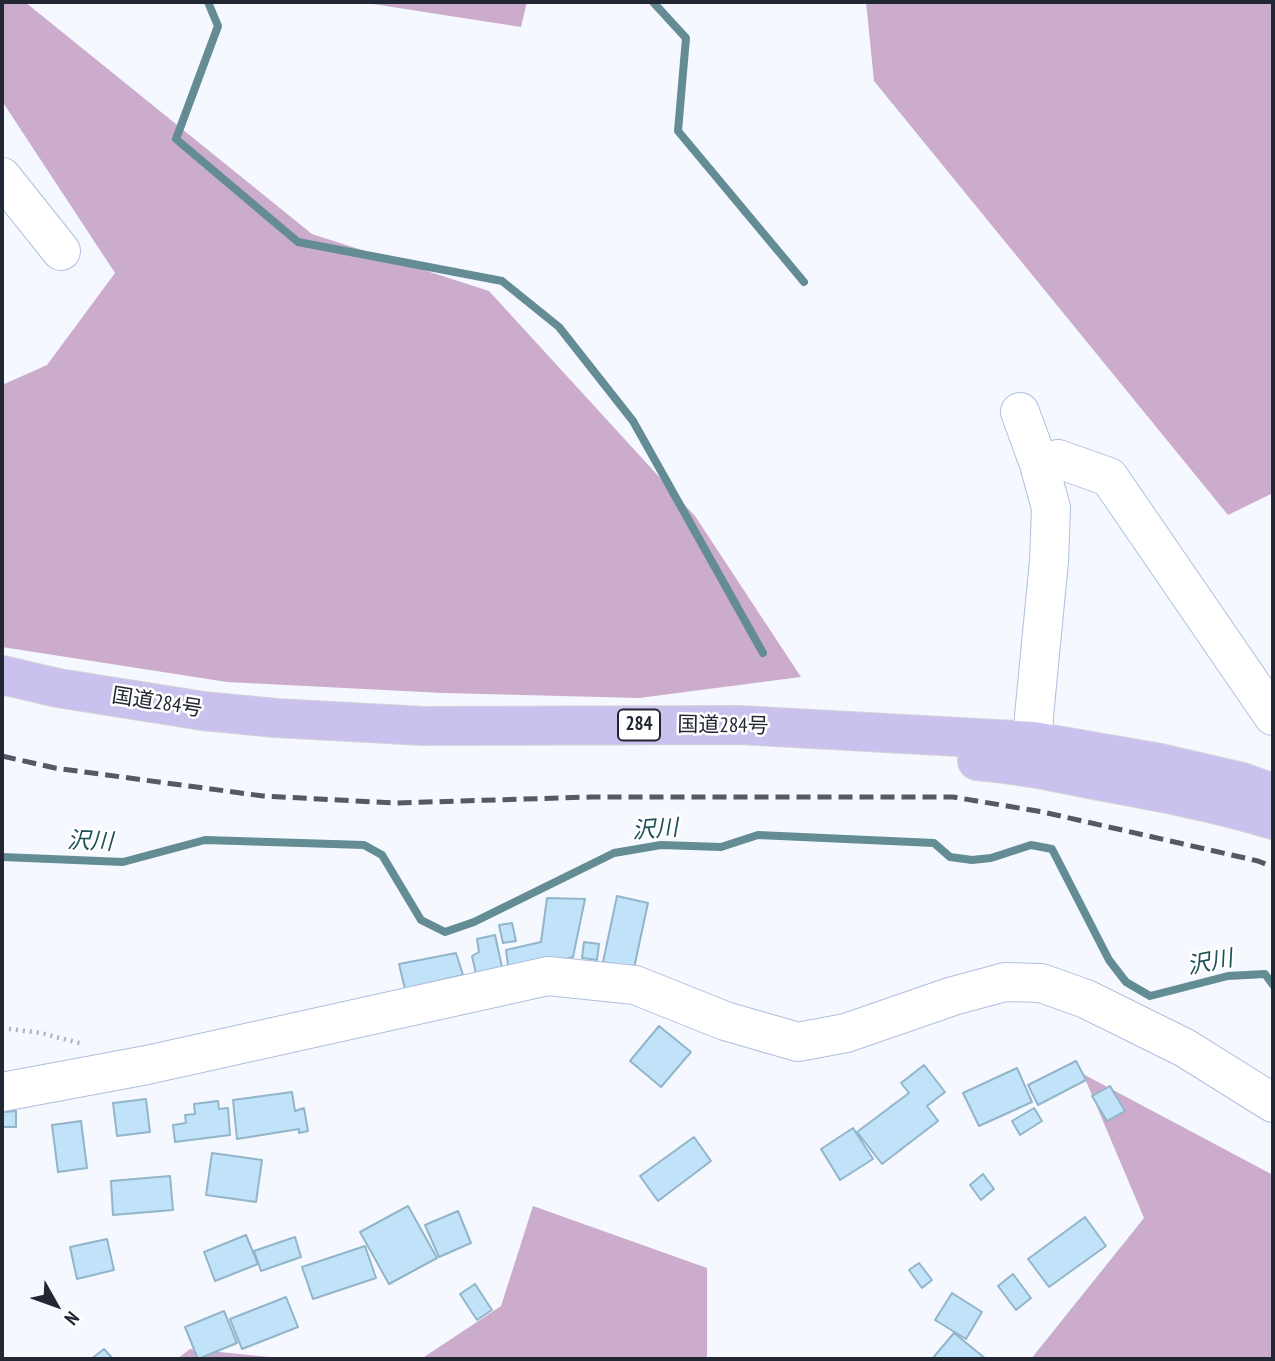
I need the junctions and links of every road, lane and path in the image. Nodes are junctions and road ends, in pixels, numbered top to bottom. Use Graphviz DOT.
graph roads {
  1 [pos="2,177"];
  2 [pos="61,251"];
  3 [pos="1020,412"];
  4 [pos="1058,459"];
  5 [pos="2,675"];
  6 [pos="2,701"];
  7 [pos="1273,716"];
  8 [pos="1033,755"];
  9 [pos="1273,793"];
  10 [pos="1273,820"];
  11 [pos="2,1093"];
  12 [pos="1273,1102"];
  1 -- 2 [label="street"];
  3 -- 8 [label="street"];
  4 -- 7 [label="street"];
  5 -- 8 [label="highway, 国道284号 / 284"];
  6 -- 8 [label="highway, 国道284号 / 284"];
  8 -- 9 [label="highway, 国道284号 / 284"];
  8 -- 10 [label="highway, 国道284号 / 284"];
  11 -- 12 [label="street"];
}
